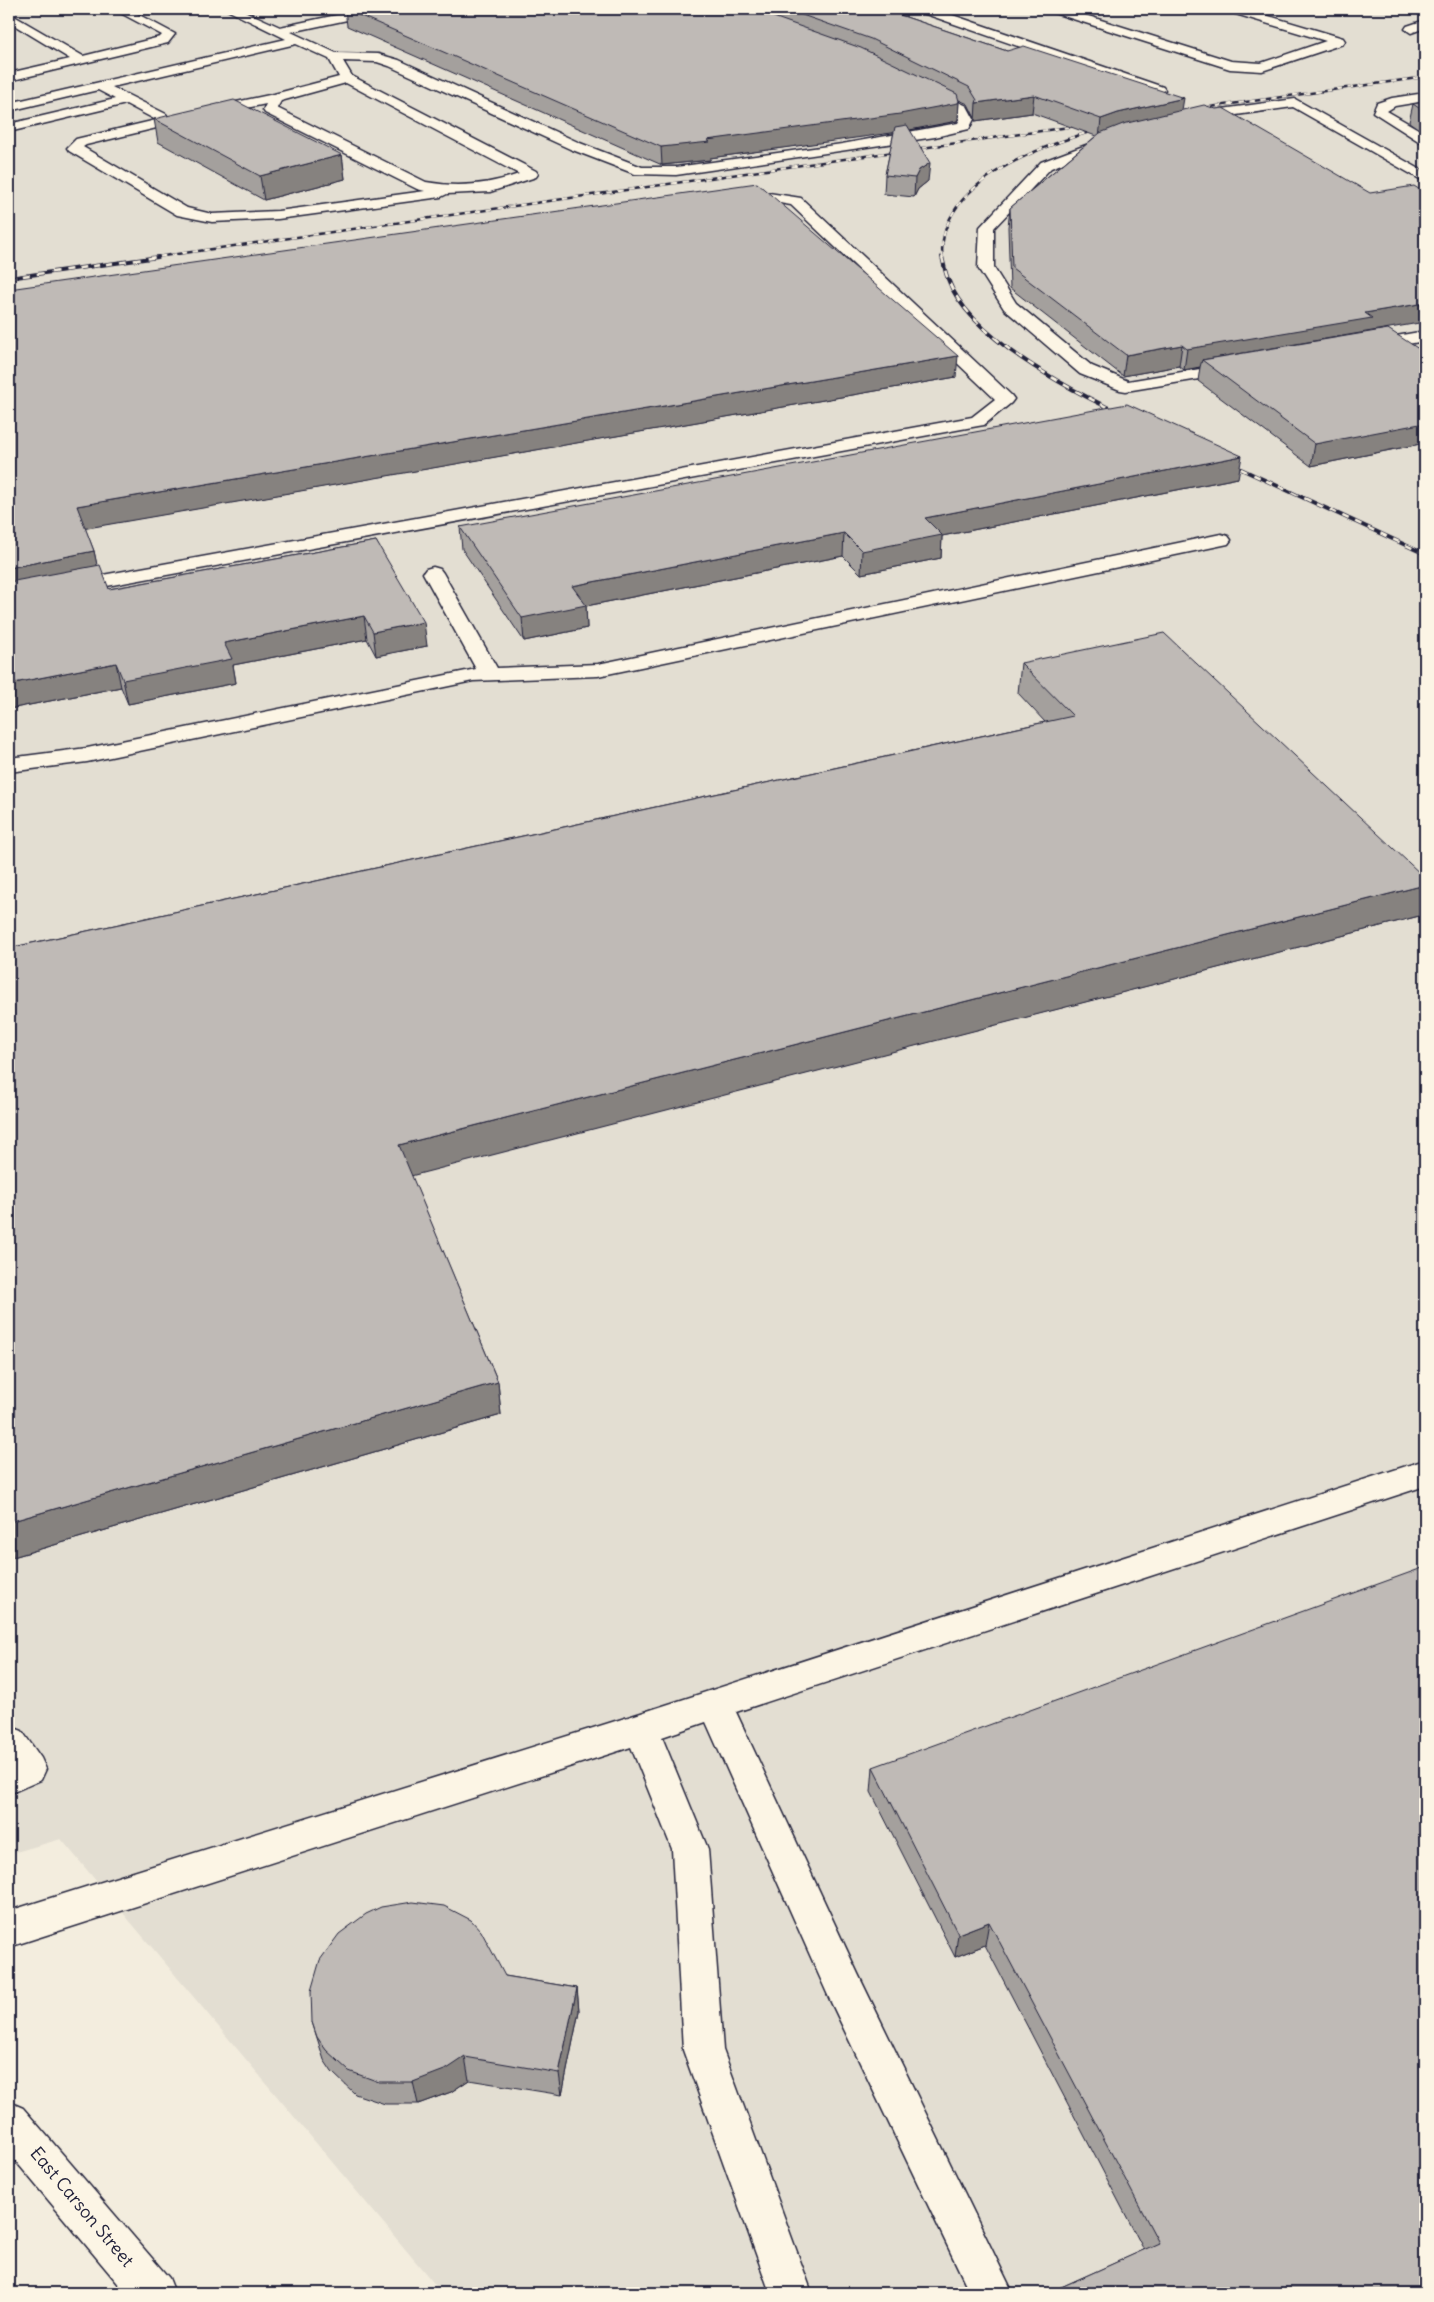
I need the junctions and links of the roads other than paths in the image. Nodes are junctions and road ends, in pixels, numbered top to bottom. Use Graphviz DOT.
graph roads {
  1 [pos="120,9"];
  2 [pos="231,9"];
  3 [pos="380,9"];
  4 [pos="924,9"];
  5 [pos="1055,9"];
  6 [pos="1233,9"];
  7 [pos="271,16"];
  8 [pos="9,17"];
  9 [pos="254,20"];
  10 [pos="1425,24"];
  11 [pos="1412,29"];
  12 [pos="279,31"];
  13 [pos="298,40"];
  14 [pos="334,57"];
  15 [pos="81,60"];
  16 [pos="9,77"];
  17 [pos="347,79"];
  18 [pos="910,83"];
  19 [pos="100,86"];
  20 [pos="1158,90"];
  21 [pos="1425,97"];
  22 [pos="275,98"];
  23 [pos="128,100"];
  24 [pos="9,107"];
  25 [pos="192,116"];
  26 [pos="1174,124"];
  27 [pos="9,128"];
  28 [pos="1126,135"];
  29 [pos="1425,139"];
  30 [pos="1425,178"];
  31 [pos="448,192"];
  32 [pos="723,194"];
  33 [pos="1425,336"];
  34 [pos="1348,349"];
  35 [pos="1252,365"];
  36 [pos="1221,540"];
  37 [pos="433,573"];
  38 [pos="9,598"];
  39 [pos="490,674"];
  40 [pos="9,765"];
  41 [pos="1425,1473"];
  42 [pos="715,1704"];
  43 [pos="641,1728"];
  44 [pos="9,1742"];
  45 [pos="9,1778"];
  46 [pos="9,1928"];
  47 [pos="9,2122"];
  48 [pos="154,2293"];
  49 [pos="790,2293"];
  50 [pos="992,2293"];
  1 -- 15 [label="street"];
  2 -- 9 [label="street"];
  3 -- 12 [label="street"];
  4 -- 20 [label="street"];
  5 -- 6 [label="street"];
  7 -- 9 [label="street"];
  8 -- 15 [label="street"];
  9 -- 12 [label="street"];
  10 -- 11 [label="street"];
  12 -- 13 [label="street"];
  13 -- 14 [label="street"];
  13 -- 19 [label="street"];
  14 -- 17 [label="street"];
  14 -- 18 [label="street"];
  15 -- 16 [label="street"];
  17 -- 22 [label="street"];
  17 -- 31 [label="street"];
  19 -- 23 [label="street"];
  19 -- 24 [label="street"];
  21 -- 29 [label="street"];
  22 -- 25 [label="street"];
  22 -- 31 [label="street"];
  23 -- 27 [label="street"];
  23 -- 31 [label="street"];
  26 -- 30 [label="street"];
  28 -- 35 [label="street"];
  32 -- 38 [label="street"];
  33 -- 34 [label="street"];
  36 -- 39 [label="street"];
  37 -- 39 [label="street"];
  39 -- 40 [label="street"];
  41 -- 42 [label="street"];
  42 -- 43 [label="street"];
  42 -- 50 [label="street"];
  43 -- 46 [label="street"];
  43 -- 49 [label="street"];
  44 -- 45 [label="street"];
  47 -- 48 [label="street, East Carson Street"];
}
